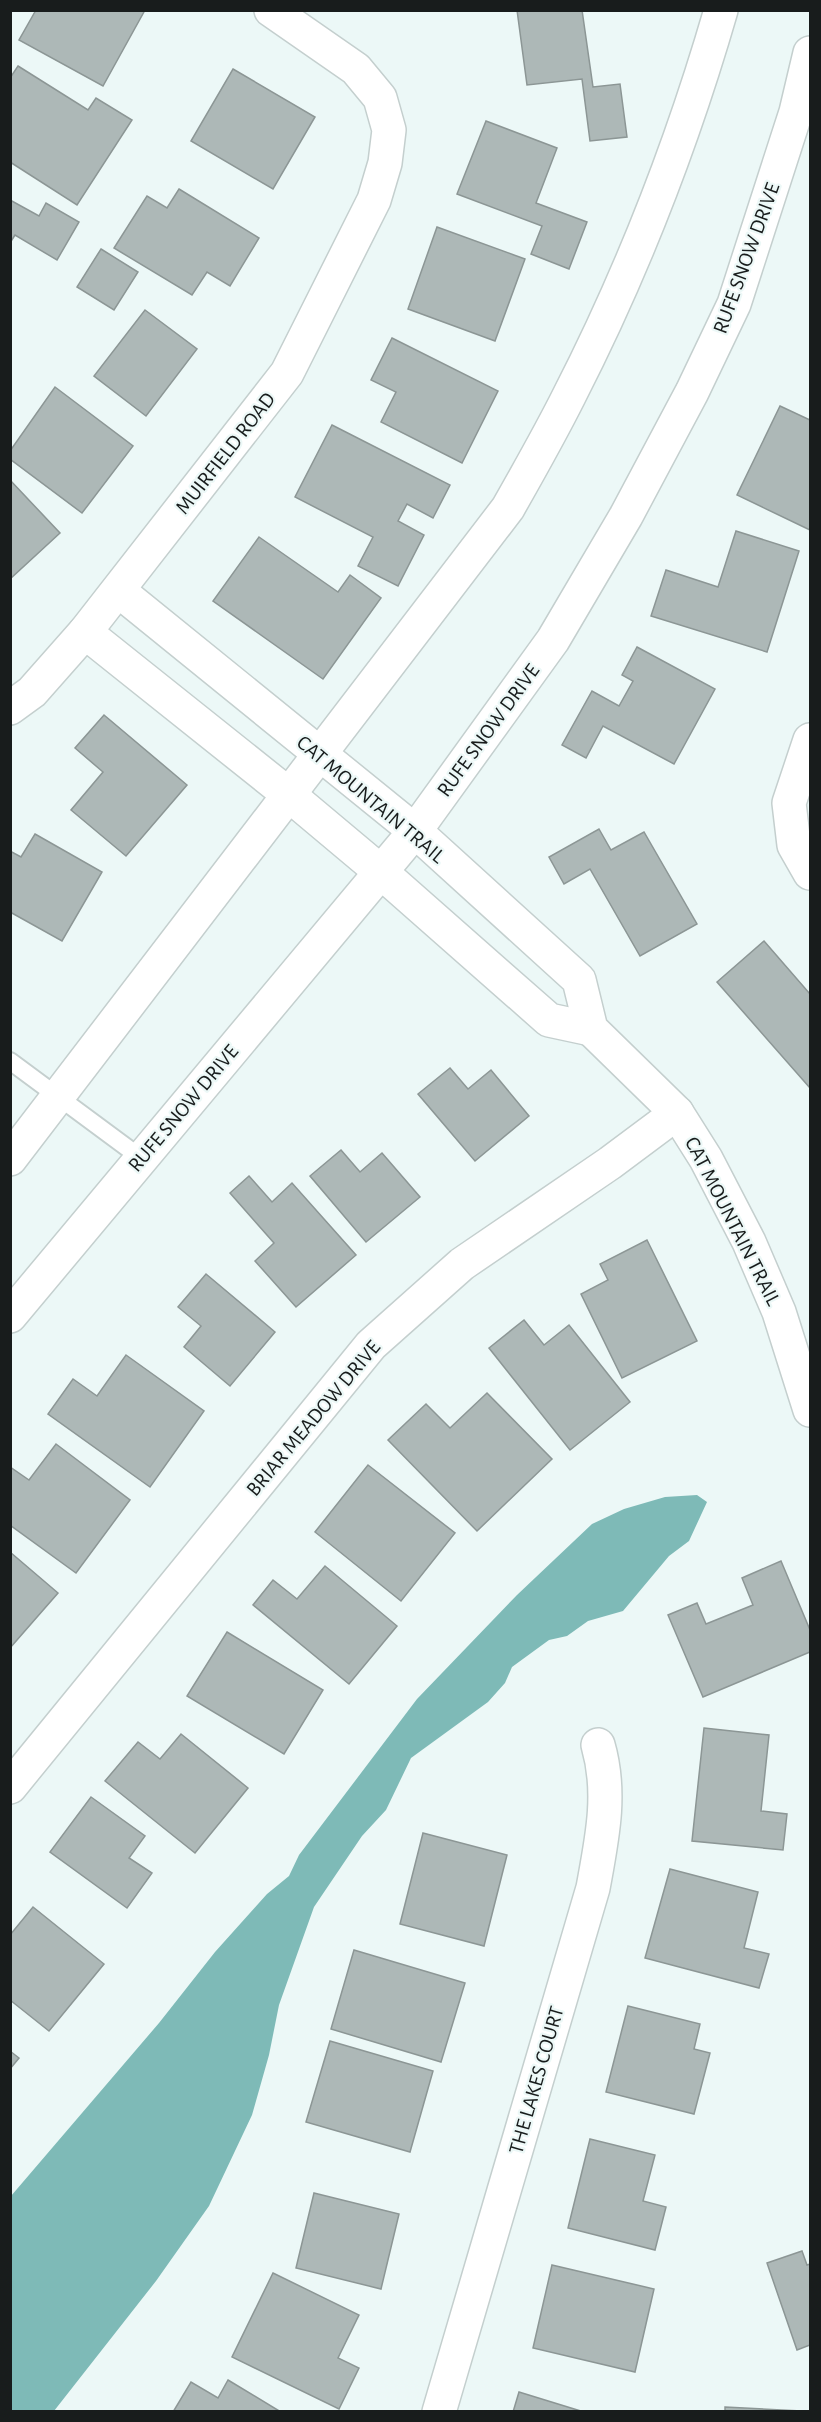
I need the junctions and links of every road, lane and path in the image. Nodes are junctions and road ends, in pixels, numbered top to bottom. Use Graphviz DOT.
graph roads {
  1 [pos="271,10"];
  2 [pos="721,10"];
  3 [pos="810,53"];
  4 [pos="119,591"];
  5 [pos="85,632"];
  6 [pos="10,708"];
  7 [pos="810,740"];
  8 [pos="319,755"];
  9 [pos="288,794"];
  10 [pos="415,831"];
  11 [pos="381,872"];
  12 [pos="810,873"];
  13 [pos="591,1029"];
  14 [pos="10,1061"];
  15 [pos="59,1096"];
  16 [pos="677,1113"];
  17 [pos="141,1158"];
  18 [pos="10,1159"];
  19 [pos="10,1316"];
  20 [pos="810,1410"];
  21 [pos="598,1744"];
  22 [pos="10,1786"];
  23 [pos="439,2412"];
  1 -- 4 [label="street, MUIRFIELD ROAD"];
  2 -- 8 [label="street"];
  3 -- 10 [label="street, RUFE SNOW DRIVE"];
  4 -- 5 [label="street, MUIRFIELD ROAD"];
  4 -- 8 [label="street, CAT MOUNTAIN TRAIL"];
  5 -- 6 [label="street, MUIRFIELD ROAD"];
  5 -- 9 [label="street"];
  7 -- 12 [label="street"];
  8 -- 9 [label="street"];
  8 -- 10 [label="street, CAT MOUNTAIN TRAIL"];
  9 -- 11 [label="street"];
  9 -- 15 [label="street"];
  10 -- 11 [label="street, RUFE SNOW DRIVE"];
  10 -- 13 [label="street, CAT MOUNTAIN TRAIL"];
  11 -- 13 [label="street"];
  11 -- 17 [label="street, RUFE SNOW DRIVE"];
  13 -- 16 [label="street, CAT MOUNTAIN TRAIL"];
  14 -- 15 [label="lane"];
  15 -- 17 [label="lane"];
  15 -- 18 [label="street"];
  16 -- 20 [label="street, CAT MOUNTAIN TRAIL"];
  16 -- 22 [label="street, BRIAR MEADOW DRIVE"];
  17 -- 19 [label="street, RUFE SNOW DRIVE"];
  21 -- 23 [label="street, THE LAKES COURT"];
}
